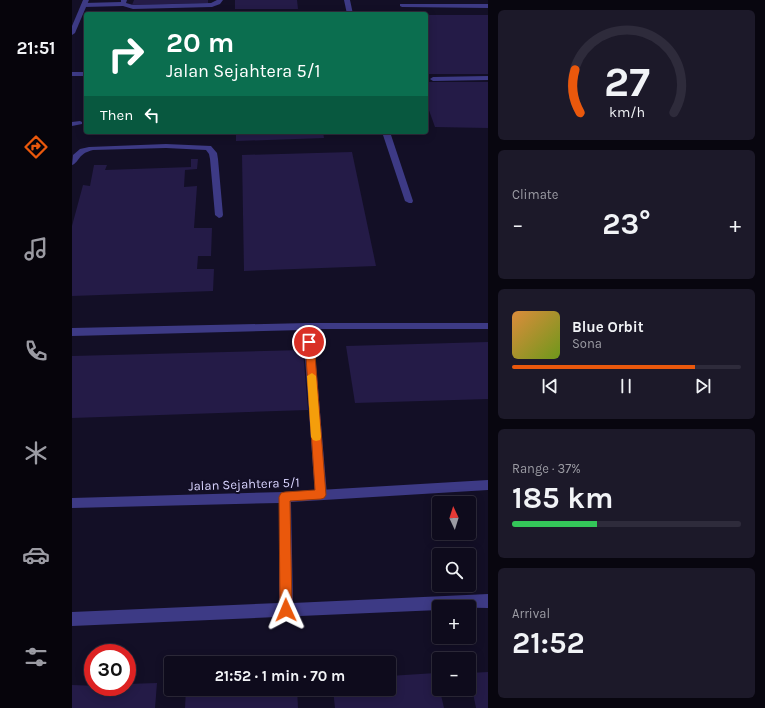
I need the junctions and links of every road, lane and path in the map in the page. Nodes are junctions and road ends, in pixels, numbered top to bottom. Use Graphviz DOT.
graph roads {
  1 [pos="220,0"];
  2 [pos="347,0"];
  3 [pos="124,2"];
  4 [pos="85,3"];
  5 [pos="402,5"];
  6 [pos="488,6"];
  7 [pos="350,12"];
  8 [pos="72,33"];
  9 [pos="72,74"];
  10 [pos="84,74"];
  11 [pos="488,78"];
  12 [pos="433,79"];
  13 [pos="80,123"];
  14 [pos="72,124"];
  15 [pos="387,134"];
  16 [pos="72,163"];
  17 [pos="409,201"];
  18 [pos="219,215"];
  19 [pos="308,326"];
  20 [pos="488,326"];
  21 [pos="72,332"];
  22 [pos="488,485"];
  23 [pos="321,495"];
  24 [pos="285,497"];
  25 [pos="72,503"];
  26 [pos="488,601"];
  27 [pos="286,610"];
  28 [pos="72,619"];
  1 -- 3 [label="street"];
  2 -- 7 [label="street"];
  3 -- 4 [label="street"];
  4 -- 8 [label="street"];
  5 -- 6 [label="street"];
  9 -- 10 [label="street"];
  11 -- 12 [label="street"];
  13 -- 14 [label="street"];
  15 -- 17 [label="street"];
  16 -- 18 [label="street"];
  19 -- 20 [label="street"];
  19 -- 21 [label="street"];
  19 -- 23 [label="street"];
  22 -- 23 [label="street, Jalan Sejahtera 5/1"];
  23 -- 24 [label="street, Jalan Sejahtera 5/1"];
  24 -- 25 [label="street, Jalan Sejahtera 5/1"];
  24 -- 27 [label="street"];
  26 -- 27 [label="street"];
  27 -- 28 [label="street"];
}
